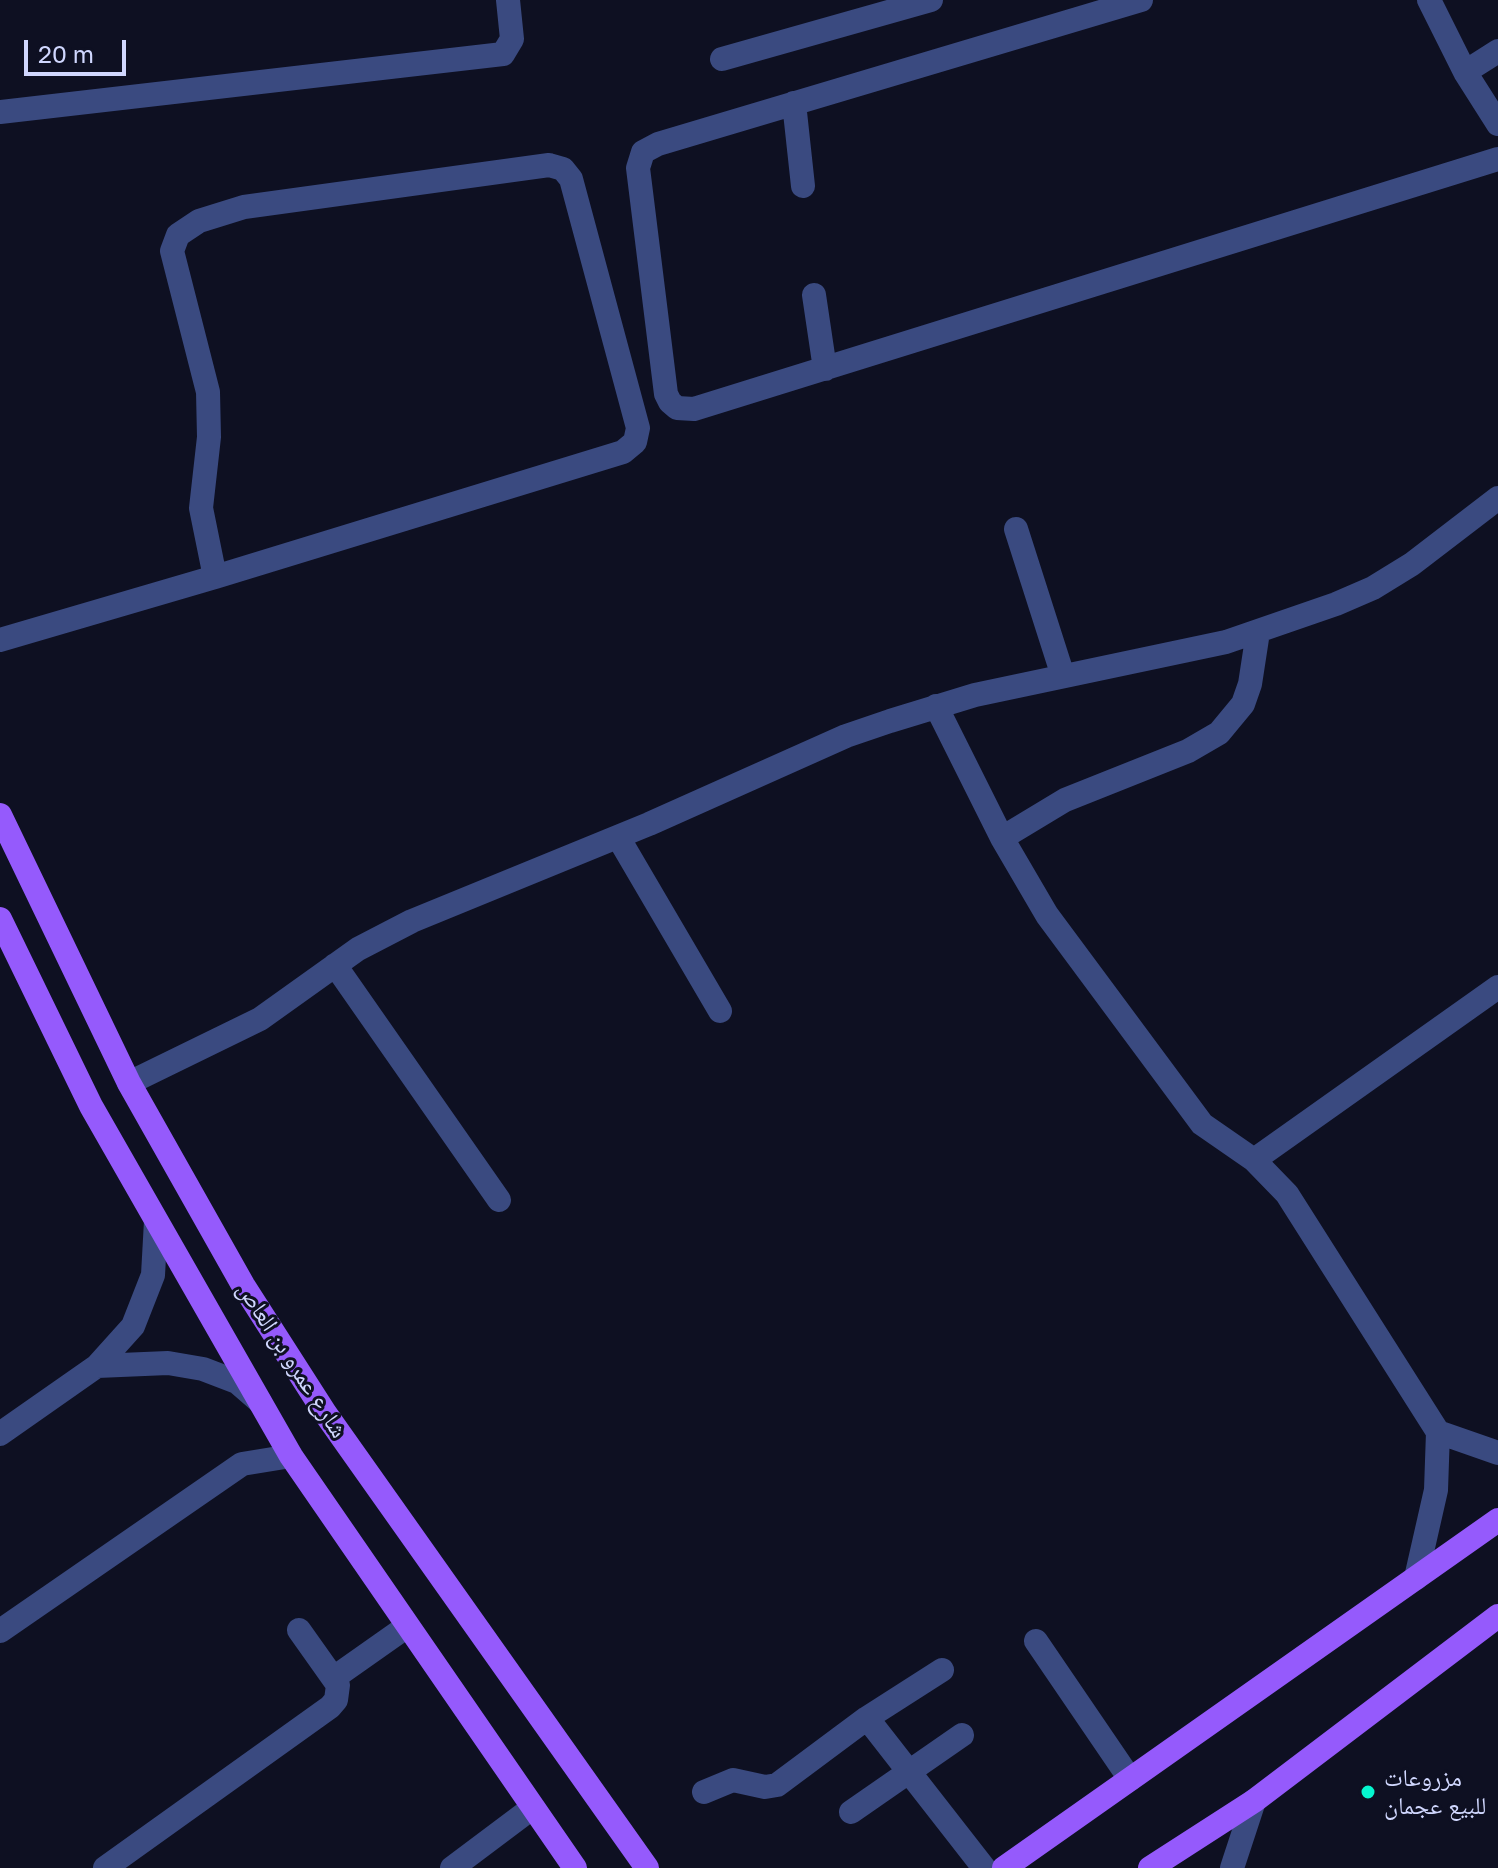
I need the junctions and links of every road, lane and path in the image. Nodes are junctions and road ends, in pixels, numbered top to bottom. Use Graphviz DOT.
graph roads {
  1 [pos="508,0"];
  2 [pos="931,0"];
  3 [pos="1141,0"];
  4 [pos="1429,0"];
  5 [pos="1498,51"];
  6 [pos="722,59"];
  7 [pos="1465,72"];
  8 [pos="794,103"];
  9 [pos="0,112"];
  10 [pos="1498,124"];
  11 [pos="1498,159"];
  12 [pos="803,186"];
  13 [pos="814,295"];
  14 [pos="825,369"];
  15 [pos="1498,498"];
  16 [pos="1016,529"];
  17 [pos="215,577"];
  18 [pos="1258,632"];
  19 [pos="0,640"];
  20 [pos="1063,676"];
  21 [pos="936,706"];
  22 [pos="0,815"];
  23 [pos="618,837"];
  24 [pos="1002,838"];
  25 [pos="0,919"];
  26 [pos="335,965"];
  27 [pos="1498,987"];
  28 [pos="720,1011"];
  29 [pos="129,1083"];
  30 [pos="1254,1160"];
  31 [pos="499,1200"];
  32 [pos="156,1221"];
  33 [pos="97,1366"];
  34 [pos="260,1402"];
  35 [pos="1438,1432"];
  36 [pos="0,1434"];
  37 [pos="1498,1453"];
  38 [pos="291,1456"];
  39 [pos="1498,1520"];
  40 [pos="1416,1578"];
  41 [pos="1498,1616"];
  42 [pos="406,1627"];
  43 [pos="299,1630"];
  44 [pos="0,1631"];
  45 [pos="1036,1641"];
  46 [pos="942,1670"];
  47 [pos="335,1677"];
  48 [pos="867,1718"];
  49 [pos="962,1735"];
  50 [pos="909,1772"];
  51 [pos="1130,1779"];
  52 [pos="704,1792"];
  53 [pos="1254,1801"];
  54 [pos="532,1808"];
  55 [pos="851,1812"];
  56 [pos="1184,1847"];
  57 [pos="105,1868"];
  58 [pos="452,1868"];
  59 [pos="575,1868"];
  60 [pos="647,1868"];
  61 [pos="984,1868"];
  62 [pos="1004,1868"];
  63 [pos="1150,1868"];
  64 [pos="1164,1868"];
  65 [pos="1232,1868"];
  1 -- 9 [label="street"];
  2 -- 6 [label="street"];
  3 -- 8 [label="street"];
  4 -- 7 [label="street"];
  5 -- 7 [label="street"];
  7 -- 10 [label="street"];
  8 -- 12 [label="street"];
  8 -- 14 [label="street"];
  11 -- 14 [label="street"];
  13 -- 14 [label="street"];
  15 -- 18 [label="street"];
  16 -- 20 [label="street"];
  17 -- 17 [label="street"];
  17 -- 19 [label="street"];
  18 -- 20 [label="street"];
  18 -- 24 [label="street"];
  20 -- 21 [label="street"];
  21 -- 23 [label="street"];
  21 -- 24 [label="street"];
  22 -- 29 [label="main road, شارع عمرو بن العاص"];
  23 -- 26 [label="street"];
  23 -- 28 [label="street"];
  24 -- 30 [label="street"];
  25 -- 32 [label="main road, شارع عمرو بن العاص"];
  26 -- 29 [label="street"];
  26 -- 31 [label="street"];
  27 -- 30 [label="street"];
  29 -- 60 [label="main road, شارع عمرو بن العاص"];
  30 -- 35 [label="street"];
  32 -- 33 [label="street"];
  32 -- 34 [label="main road, شارع عمرو بن العاص"];
  33 -- 34 [label="street"];
  33 -- 36 [label="street"];
  34 -- 38 [label="main road, شارع عمرو بن العاص"];
  35 -- 37 [label="street"];
  35 -- 40 [label="street"];
  38 -- 42 [label="main road, شارع عمرو بن العاص"];
  38 -- 44 [label="street"];
  39 -- 40 [label="main road"];
  40 -- 51 [label="main road"];
  41 -- 53 [label="main road"];
  42 -- 47 [label="street"];
  42 -- 54 [label="main road, شارع عمرو بن العاص"];
  43 -- 47 [label="street"];
  45 -- 51 [label="street"];
  46 -- 48 [label="street"];
  47 -- 57 [label="street"];
  48 -- 50 [label="street"];
  48 -- 52 [label="street"];
  49 -- 50 [label="street"];
  50 -- 55 [label="street"];
  50 -- 61 [label="street"];
  51 -- 62 [label="main road"];
  53 -- 56 [label="main road"];
  53 -- 65 [label="street"];
  54 -- 58 [label="street"];
  54 -- 59 [label="main road, شارع عمرو بن العاص"];
  56 -- 63 [label="main road"];
  56 -- 64 [label="main road"];
}
